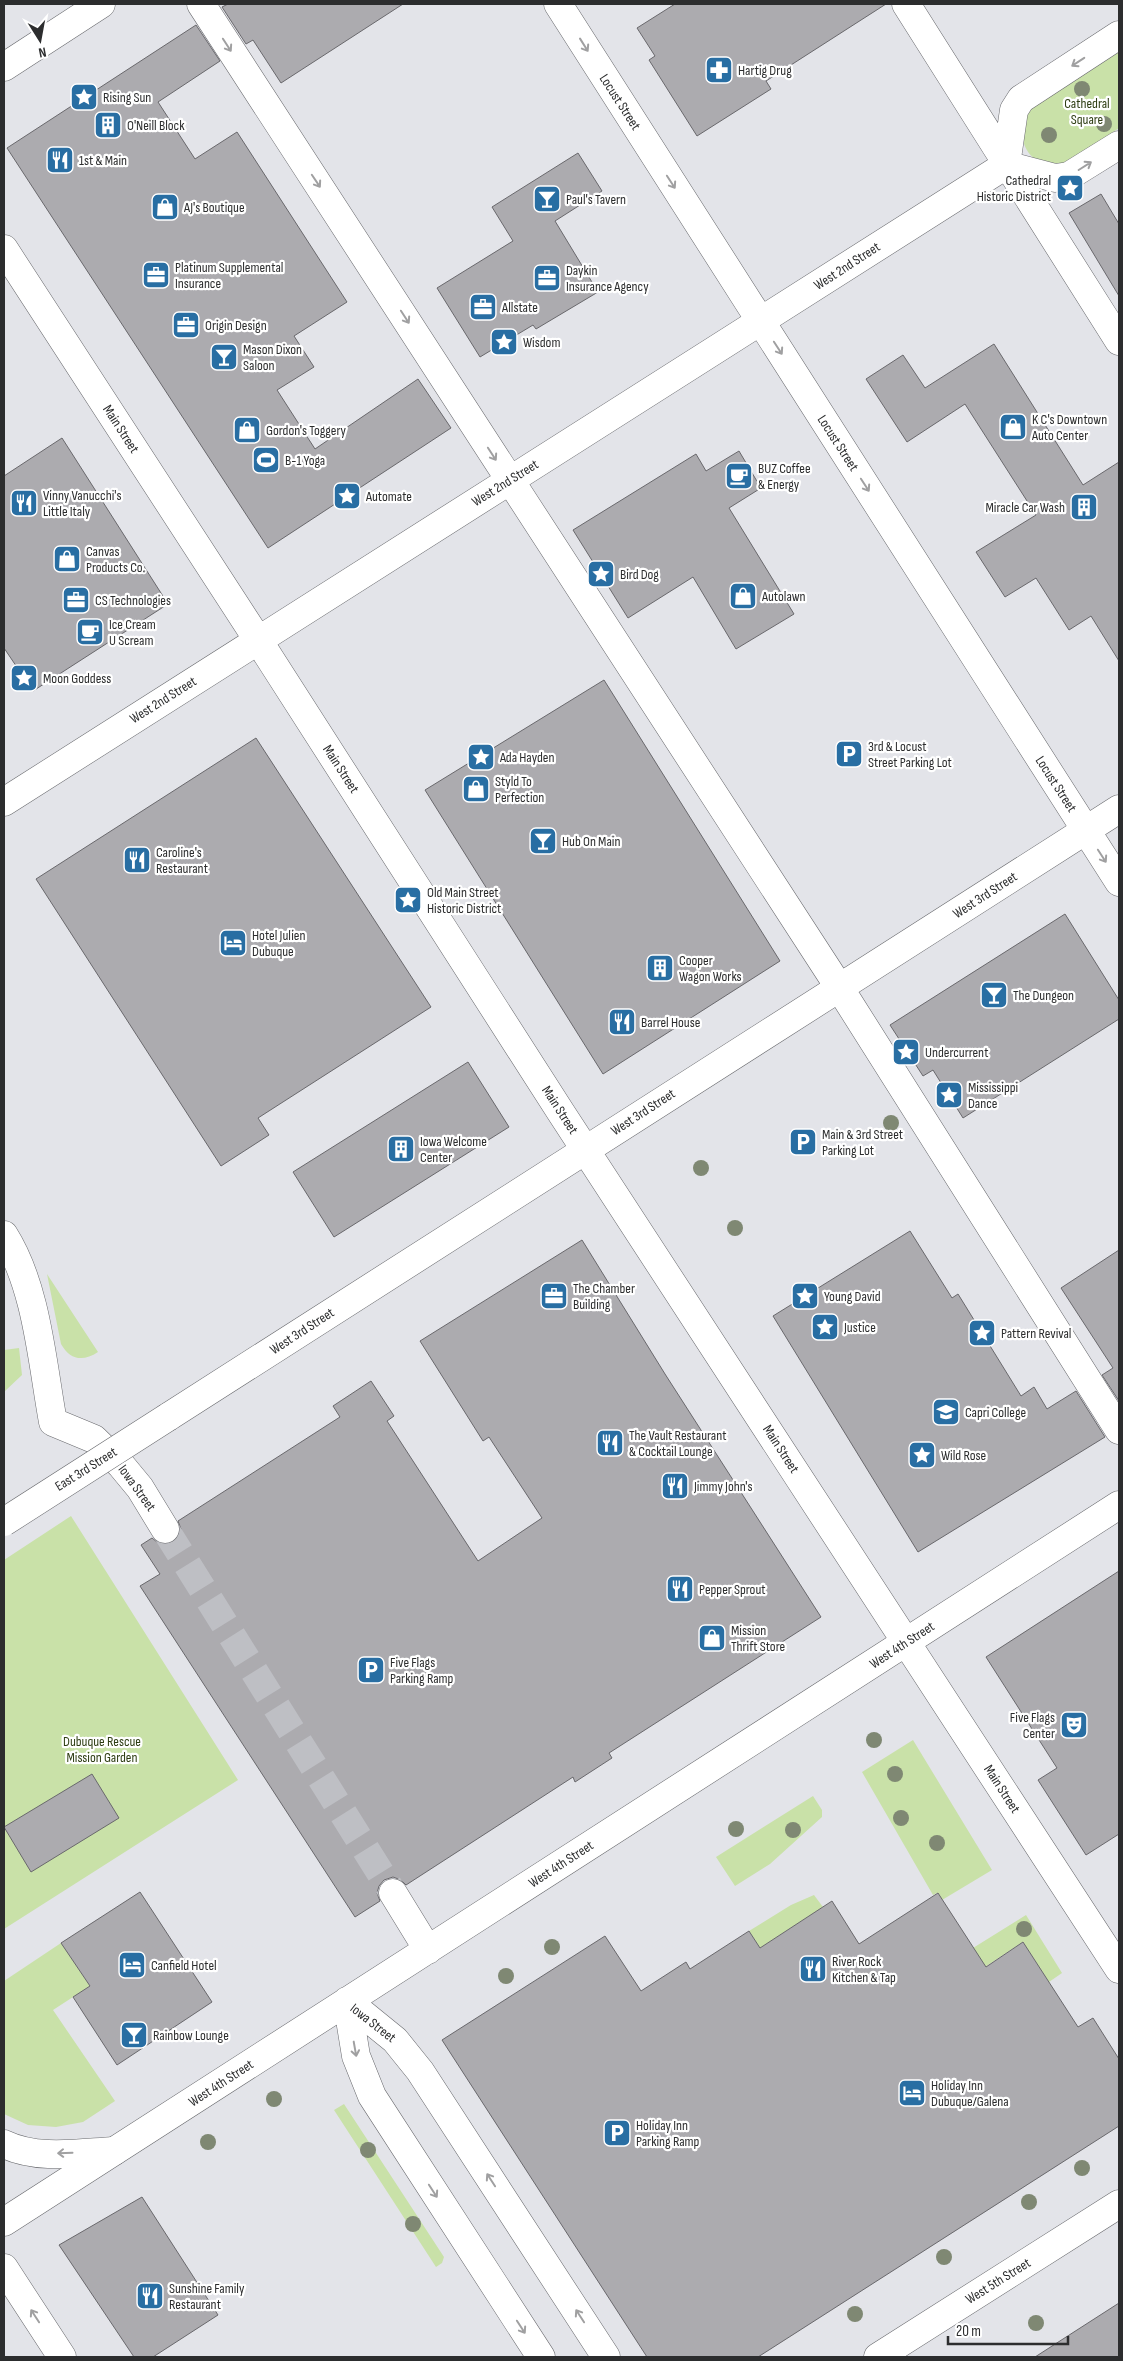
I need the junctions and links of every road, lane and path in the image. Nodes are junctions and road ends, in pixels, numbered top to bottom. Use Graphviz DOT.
graph roads {
  1 [pos="101,4"];
  2 [pos="201,4"];
  3 [pos="558,4"];
  4 [pos="906,4"];
  5 [pos="1119,35"];
  6 [pos="4,67"];
  7 [pos="1119,145"];
  8 [pos="1006,165"];
  9 [pos="4,249"];
  10 [pos="760,322"];
  11 [pos="1119,341"];
  12 [pos="510,480"];
  13 [pos="258,640"];
  14 [pos="4,802"];
  15 [pos="1119,809"];
  16 [pos="1086,830"];
  17 [pos="1119,882"];
  18 [pos="839,987"];
  19 [pos="585,1150"];
  20 [pos="4,1235"];
  21 [pos="168,1417"];
  22 [pos="1119,1430"];
  23 [pos="1119,1505"];
  24 [pos="4,1522"];
  25 [pos="165,1529"];
  26 [pos="907,1642"];
  27 [pos="393,1893"];
  28 [pos="428,1950"];
  29 [pos="1119,1969"];
  30 [pos="347,2001"];
  31 [pos="4,2144"];
  32 [pos="114,2151"];
  33 [pos="1119,2204"];
  34 [pos="4,2222"];
  35 [pos="4,2268"];
  36 [pos="62,2357"];
  37 [pos="541,2357"];
  38 [pos="606,2357"];
  39 [pos="878,2357"];
  1 -- 6 [label="main road"];
  2 -- 12 [label="main road, one-way"];
  3 -- 10 [label="main road, Locust Street, one-way"];
  4 -- 8 [label="main road"];
  5 -- 8 [label="main road, one-way"];
  8 -- 7 [label="main road, one-way"];
  8 -- 10 [label="main road, West 2nd Street"];
  8 -- 11 [label="main road"];
  9 -- 13 [label="main road, Main Street"];
  10 -- 12 [label="main road, West 2nd Street"];
  10 -- 16 [label="main road, Locust Street, one-way"];
  12 -- 13 [label="main road, West 2nd Street"];
  12 -- 18 [label="main road"];
  13 -- 14 [label="main road, West 2nd Street"];
  13 -- 19 [label="main road, Main Street"];
  15 -- 16 [label="main road, West 3rd Street"];
  16 -- 17 [label="main road, Locust Street, one-way"];
  16 -- 18 [label="main road, West 3rd Street"];
  18 -- 19 [label="main road, West 3rd Street"];
  18 -- 22 [label="main road"];
  19 -- 21 [label="main road, West 3rd Street"];
  19 -- 26 [label="main road, Main Street"];
  20 -- 25 [label="main road, Iowa Street"];
  21 -- 24 [label="main road, East 3rd Street, bridge"];
  23 -- 26 [label="main road, West 4th Street"];
  26 -- 28 [label="main road, West 4th Street"];
  26 -- 29 [label="main road, Main Street"];
  27 -- 28 [label="main road"];
  28 -- 30 [label="main road, West 4th Street"];
  30 -- 32 [label="main road, West 4th Street"];
  30 -- 37 [label="main road, Iowa Street, one-way"];
  38 -- 30 [label="main road, Iowa Street, one-way"];
  32 -- 31 [label="main road, one-way"];
  32 -- 34 [label="main road, West 4th Street"];
  33 -- 39 [label="main road, West 5th Street"];
  36 -- 35 [label="main road, one-way"];
}
